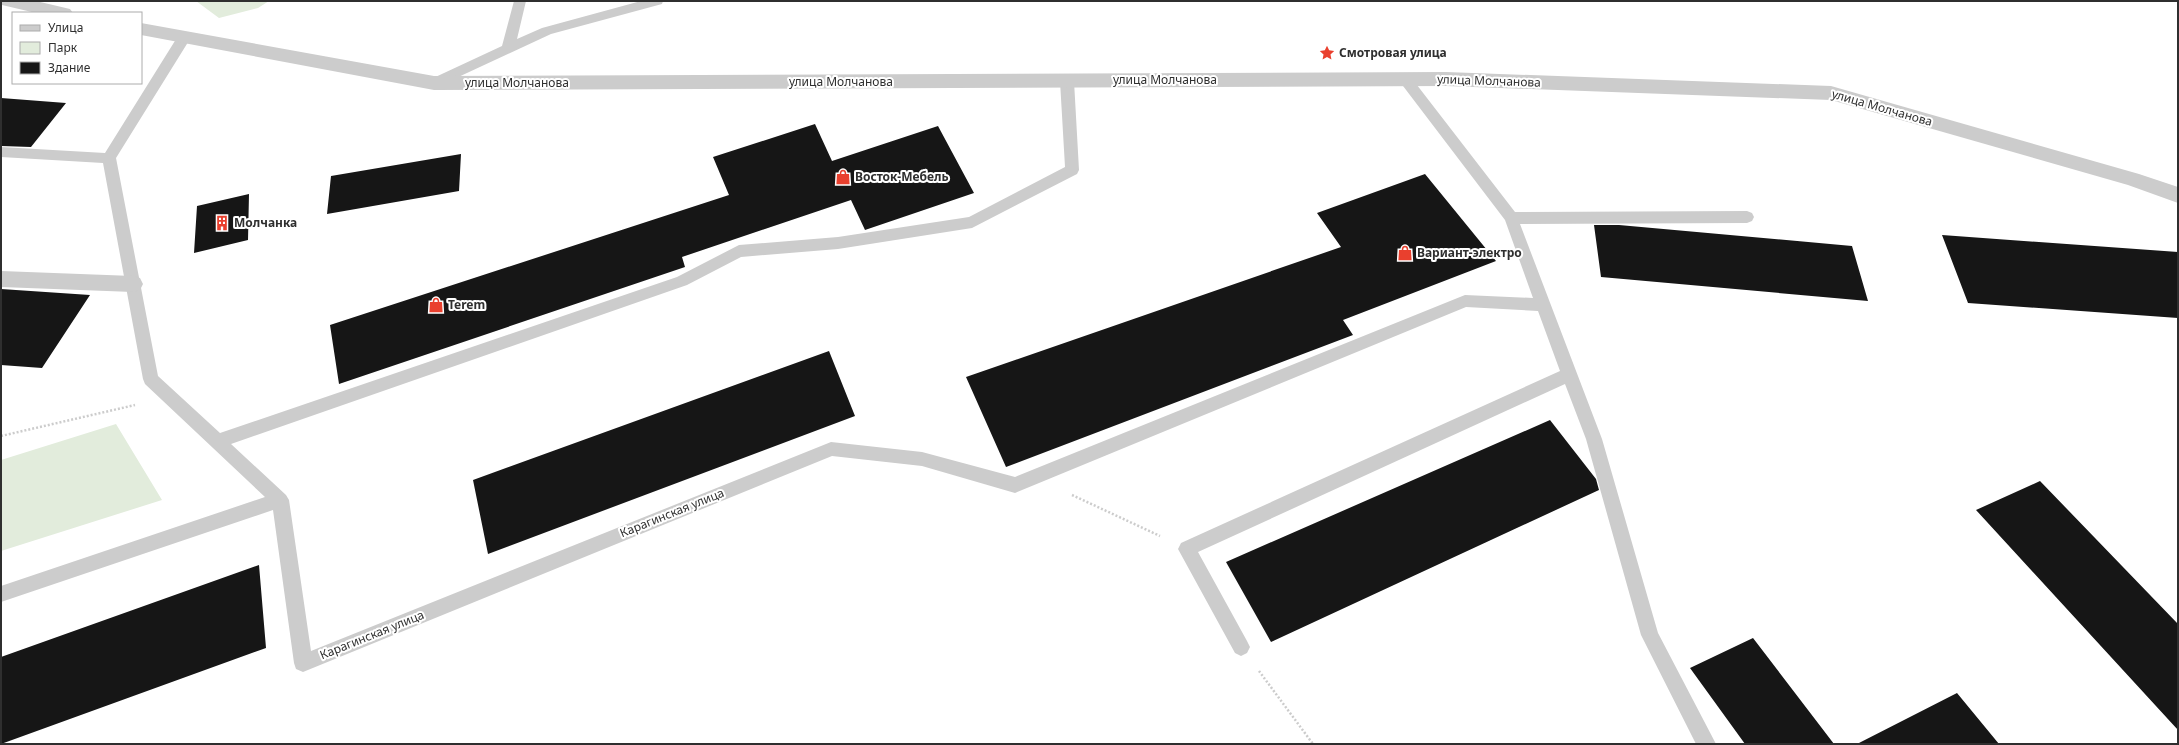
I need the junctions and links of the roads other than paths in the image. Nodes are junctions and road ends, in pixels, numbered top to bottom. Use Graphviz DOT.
graph roads {
  1 [pos="8,1"];
  2 [pos="520,1"];
  3 [pos="657,1"];
  4 [pos="614,7"];
  5 [pos="59,12"];
  6 [pos="142,30"];
  7 [pos="183,38"];
  8 [pos="508,49"];
  9 [pos="1405,79"];
  10 [pos="1068,81"];
  11 [pos="434,83"];
  12 [pos="1,152"];
  13 [pos="109,158"];
  14 [pos="2132,179"];
  15 [pos="2178,184"];
  16 [pos="2178,196"];
  17 [pos="1747,217"];
  18 [pos="1511,218"];
  19 [pos="1,279"];
  20 [pos="133,284"];
  21 [pos="1544,305"];
  22 [pos="1570,374"];
  23 [pos="218,441"];
  24 [pos="280,500"];
  25 [pos="1,594"];
  26 [pos="1241,647"];
  27 [pos="1706,744"];
  1 -- 5 [label="street"];
  2 -- 8 [label="lane"];
  3 -- 4 [label="lane"];
  4 -- 8 [label="lane"];
  6 -- 7 [label="street, улица Молчанова"];
  7 -- 11 [label="street, улица Молчанова"];
  7 -- 13 [label="lane"];
  8 -- 11 [label="lane"];
  9 -- 10 [label="street, улица Молчанова"];
  9 -- 14 [label="street, улица Молчанова"];
  9 -- 18 [label="lane"];
  10 -- 11 [label="street, улица Молчанова"];
  10 -- 23 [label="lane"];
  12 -- 13 [label="lane"];
  13 -- 20 [label="lane"];
  14 -- 15 [label="street"];
  14 -- 16 [label="street, улица Молчанова"];
  17 -- 18 [label="lane"];
  18 -- 21 [label="lane"];
  19 -- 20 [label="street"];
  20 -- 23 [label="lane"];
  21 -- 22 [label="lane"];
  21 -- 24 [label="lane, Карагинская улица"];
  22 -- 26 [label="lane"];
  22 -- 27 [label="lane"];
  23 -- 24 [label="lane"];
  24 -- 25 [label="lane"];
}
